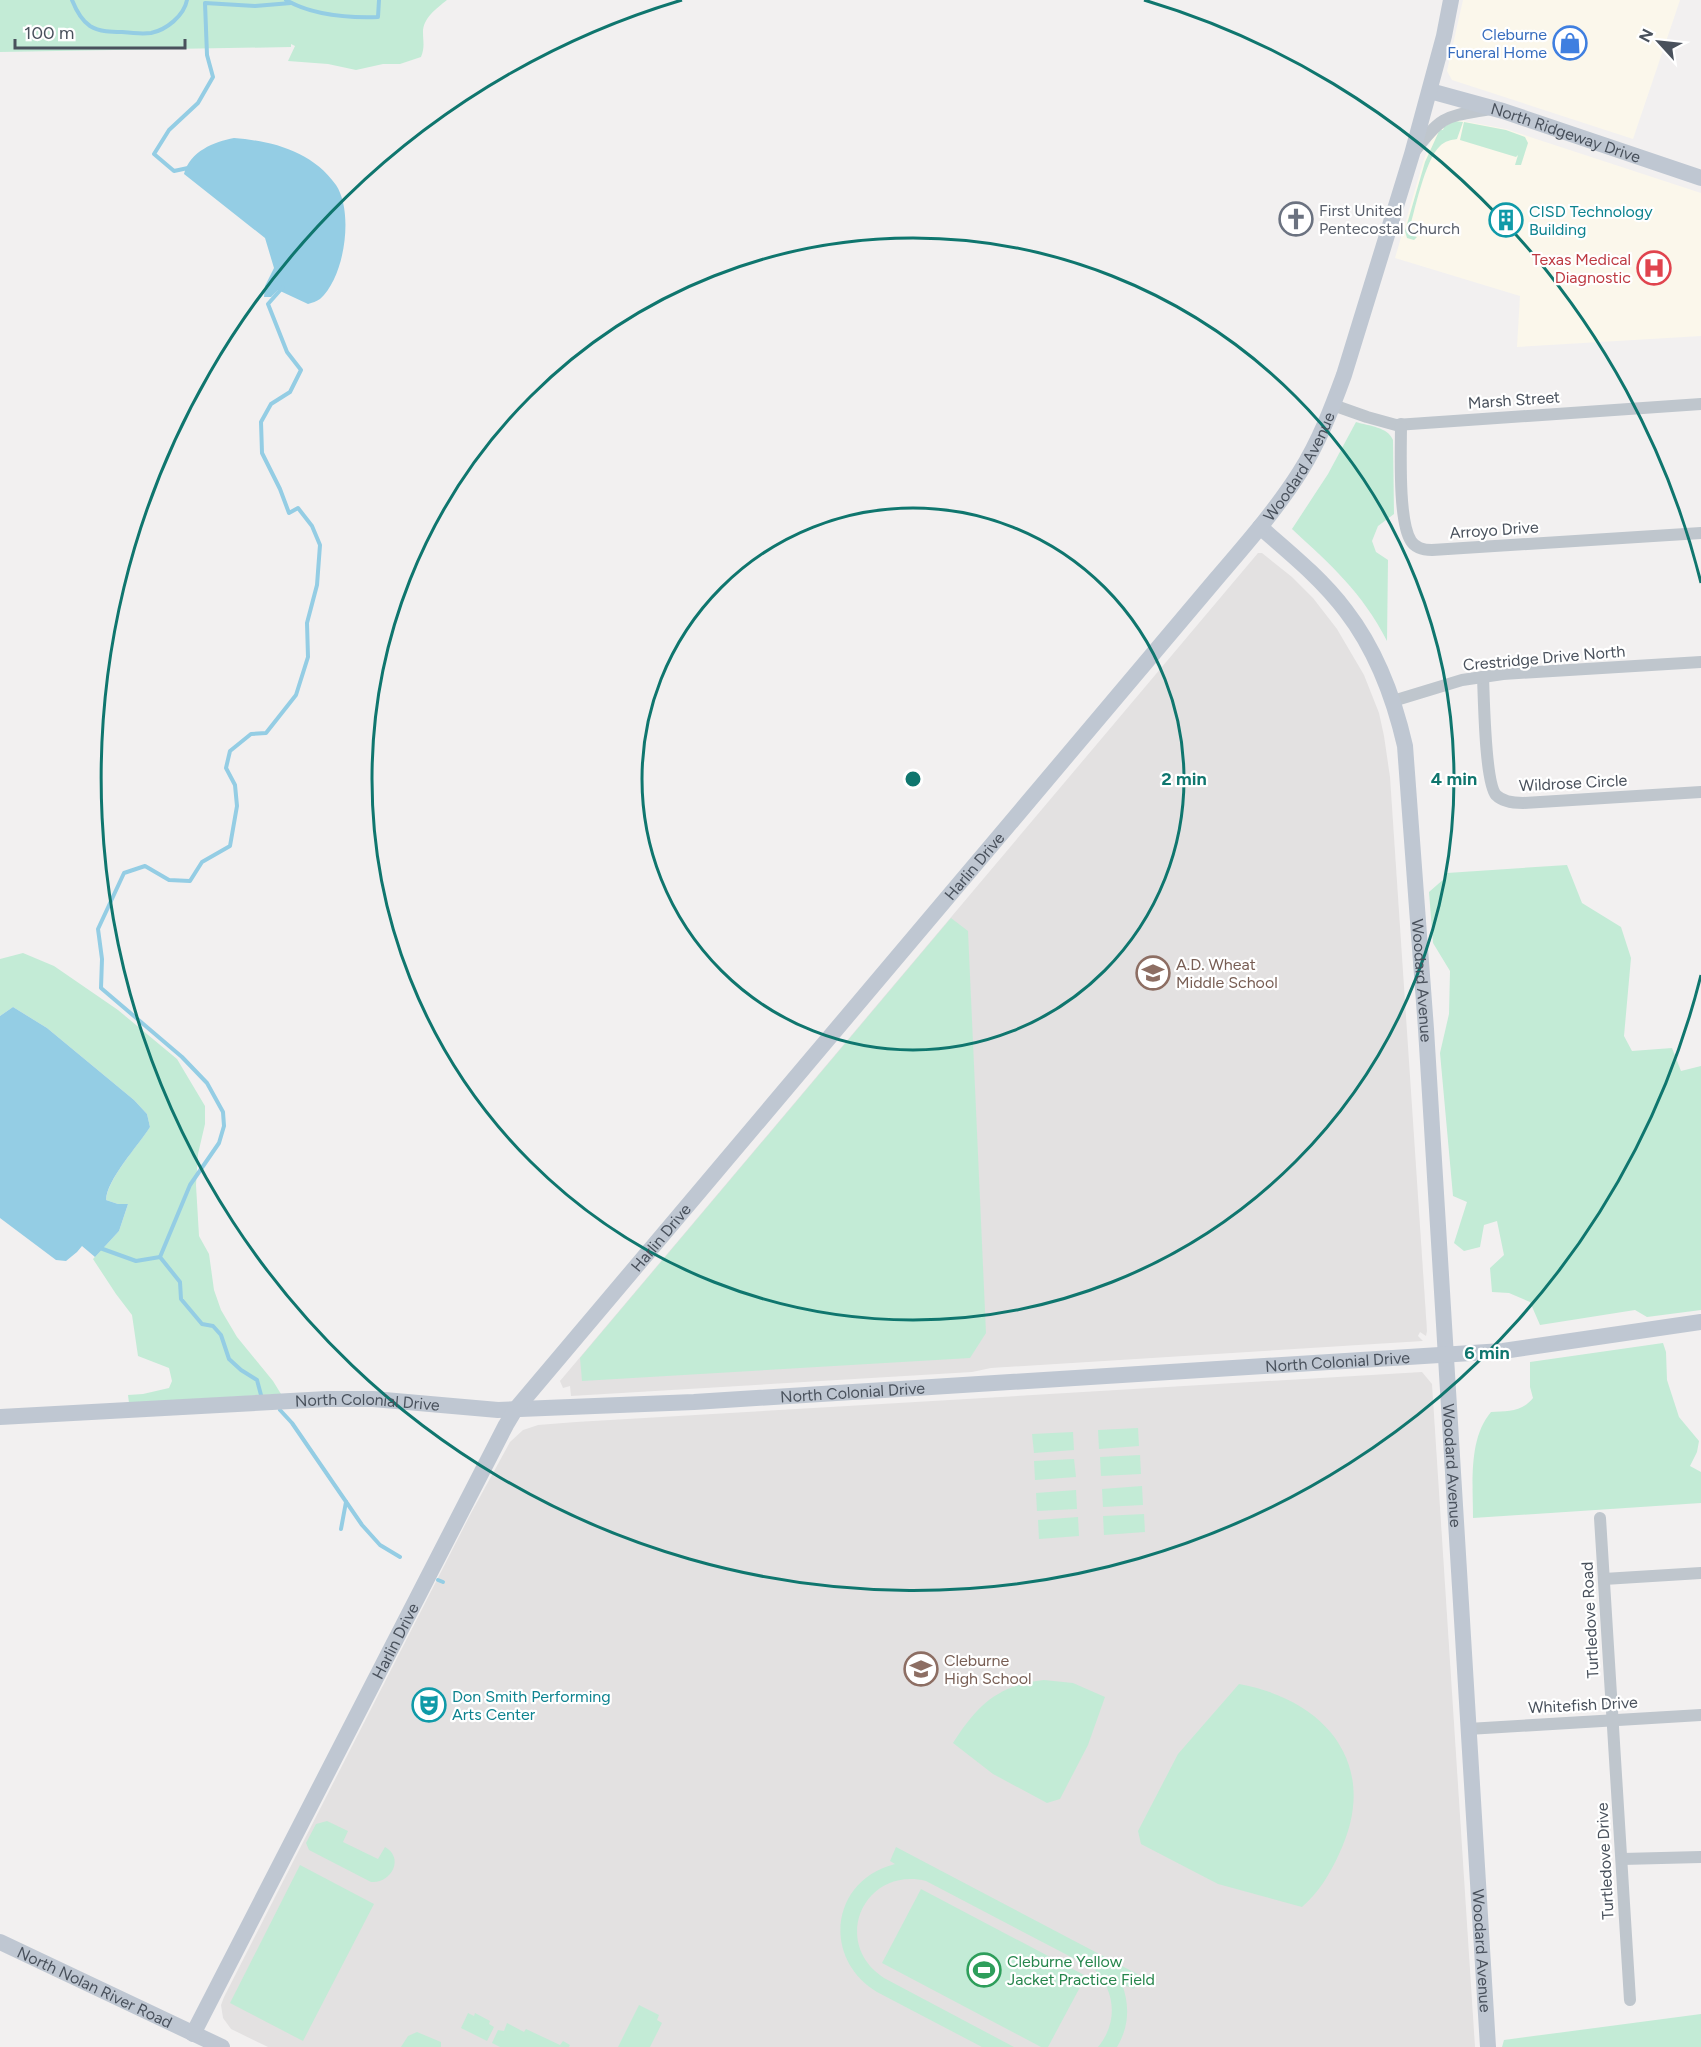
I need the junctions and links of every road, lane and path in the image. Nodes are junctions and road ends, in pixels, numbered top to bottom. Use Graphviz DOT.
graph roads {
  1 [pos="1451,0"];
  2 [pos="1430,91"];
  3 [pos="1493,108"];
  4 [pos="1412,154"];
  5 [pos="1701,178"];
  6 [pos="1701,404"];
  7 [pos="1333,405"];
  8 [pos="1401,424"];
  9 [pos="1260,527"];
  10 [pos="1701,533"];
  11 [pos="1701,662"];
  12 [pos="1483,677"];
  13 [pos="1393,701"];
  14 [pos="1701,792"];
  15 [pos="1701,1322"];
  16 [pos="1445,1355"];
  17 [pos="515,1410"];
  18 [pos="0,1417"];
  19 [pos="1600,1518"];
  20 [pos="1701,1573"];
  21 [pos="1604,1579"];
  22 [pos="1701,1715"];
  23 [pos="1612,1720"];
  24 [pos="1468,1729"];
  25 [pos="1701,1857"];
  26 [pos="1622,1859"];
  27 [pos="0,1942"];
  28 [pos="1630,2000"];
  29 [pos="193,2034"];
  30 [pos="222,2047"];
  31 [pos="1488,2047"];
  1 -- 2 [label="street, Woodard Avenue"];
  2 -- 3 [label="street, North Ridgeway Drive"];
  2 -- 4 [label="street, Woodard Avenue"];
  3 -- 4 [label="street"];
  3 -- 5 [label="street, North Ridgeway Drive"];
  4 -- 7 [label="street, Woodard Avenue"];
  6 -- 8 [label="street, Marsh Street"];
  7 -- 8 [label="street, Marsh Street"];
  7 -- 9 [label="street, Woodard Avenue"];
  8 -- 10 [label="street, Arroyo Drive"];
  9 -- 13 [label="street, Woodard Avenue"];
  9 -- 17 [label="street, Harlin Drive"];
  11 -- 12 [label="street, Crestridge Drive North"];
  12 -- 13 [label="street, Crestridge Drive North"];
  12 -- 14 [label="street, Wildrose Circle"];
  13 -- 16 [label="street, Woodard Avenue"];
  15 -- 16 [label="street, North Colonial Drive"];
  16 -- 17 [label="street, North Colonial Drive"];
  16 -- 24 [label="street, Woodard Avenue"];
  17 -- 18 [label="street, North Colonial Drive"];
  17 -- 29 [label="street, Harlin Drive"];
  19 -- 21 [label="street, Turtledove Road"];
  20 -- 21 [label="street"];
  21 -- 23 [label="street, Turtledove Road"];
  22 -- 23 [label="street, Whitefish Drive"];
  23 -- 24 [label="street, Whitefish Drive"];
  23 -- 26 [label="street, Turtledove Drive"];
  24 -- 31 [label="street, Woodard Avenue"];
  25 -- 26 [label="street"];
  26 -- 28 [label="street, Turtledove Drive"];
  27 -- 29 [label="street, North Nolan River Road"];
  29 -- 30 [label="street, North Nolan River Road"];
}
